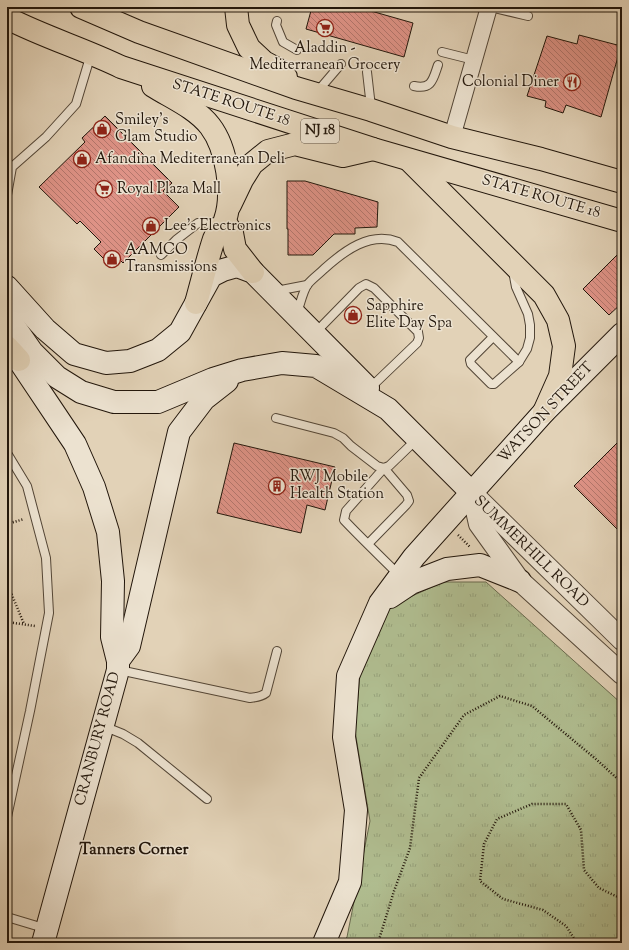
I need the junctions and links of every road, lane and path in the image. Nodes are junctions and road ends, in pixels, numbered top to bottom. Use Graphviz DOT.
graph roads {
  1 [pos="81,7"];
  2 [pos="236,7"];
  3 [pos="490,7"];
  4 [pos="528,16"];
  5 [pos="7,18"];
  6 [pos="277,21"];
  7 [pos="297,50"];
  8 [pos="442,52"];
  9 [pos="91,53"];
  10 [pos="474,60"];
  11 [pos="341,64"];
  12 [pos="438,65"];
  13 [pos="121,67"];
  14 [pos="367,72"];
  15 [pos="414,86"];
  16 [pos="305,91"];
  17 [pos="371,110"];
  18 [pos="452,137"];
  19 [pos="373,149"];
  20 [pos="406,158"];
  21 [pos="622,182"];
  22 [pos="7,195"];
  23 [pos="227,215"];
  24 [pos="622,221"];
  25 [pos="161,255"];
  26 [pos="512,262"];
  27 [pos="253,272"];
  28 [pos="307,285"];
  29 [pos="7,287"];
  30 [pos="273,292"];
  31 [pos="196,303"];
  32 [pos="7,316"];
  33 [pos="296,316"];
  34 [pos="314,334"];
  35 [pos="493,337"];
  36 [pos="621,337"];
  37 [pos="11,350"];
  38 [pos="519,362"];
  39 [pos="242,370"];
  40 [pos="366,392"];
  41 [pos="544,412"];
  42 [pos="276,418"];
  43 [pos="417,438"];
  44 [pos="7,453"];
  45 [pos="384,468"];
  46 [pos="472,493"];
  47 [pos="453,531"];
  48 [pos="368,544"];
  49 [pos="471,548"];
  50 [pos="400,576"];
  51 [pos="520,581"];
  52 [pos="7,583"];
  53 [pos="380,602"];
  54 [pos="7,622"];
  55 [pos="24,624"];
  56 [pos="46,628"];
  57 [pos="622,640"];
  58 [pos="277,650"];
  59 [pos="118,665"];
  60 [pos="622,674"];
  61 [pos="103,726"];
  62 [pos="622,784"];
  63 [pos="207,799"];
  64 [pos="7,817"];
  65 [pos="622,899"];
  66 [pos="7,917"];
  67 [pos="45,936"];
  68 [pos="324,943"];
  69 [pos="378,943"];
  70 [pos="577,943"];
  1 -- 16 [label="highway, NJ 18"];
  2 -- 16 [label="highway"];
  3 -- 4 [label="lane"];
  3 -- 10 [label="street"];
  5 -- 9 [label="highway, STATE ROUTE 18 / NJ 18"];
  6 -- 7 [label="lane"];
  8 -- 10 [label="lane"];
  9 -- 13 [label="highway, STATE ROUTE 18 / NJ 18"];
  9 -- 22 [label="lane"];
  10 -- 18 [label="street"];
  11 -- 16 [label="lane"];
  12 -- 15 [label="lane"];
  13 -- 19 [label="highway, STATE ROUTE 18 / NJ 18"];
  13 -- 23 [label="highway"];
  14 -- 17 [label="lane"];
  16 -- 17 [label="highway, NJ 18"];
  17 -- 18 [label="highway, NJ 18"];
  18 -- 21 [label="highway, NJ 18"];
  19 -- 20 [label="highway, STATE ROUTE 18 / NJ 18"];
  19 -- 23 [label="highway"];
  20 -- 24 [label="highway, STATE ROUTE 18 / NJ 18"];
  20 -- 26 [label="highway"];
  23 -- 25 [label="lane"];
  23 -- 27 [label="highway"];
  23 -- 31 [label="highway"];
  26 -- 38 [label="lane"];
  26 -- 41 [label="highway"];
  27 -- 30 [label="main road"];
  27 -- 31 [label="main road"];
  28 -- 30 [label="lane"];
  28 -- 33 [label="lane"];
  28 -- 35 [label="lane"];
  29 -- 31 [label="main road"];
  30 -- 33 [label="main road"];
  32 -- 39 [label="main road"];
  33 -- 34 [label="main road"];
  34 -- 40 [label="main road"];
  34 -- 40 [label="lane"];
  35 -- 38 [label="lane"];
  35 -- 38 [label="lane"];
  36 -- 41 [label="main road, WATSON STREET"];
  37 -- 59 [label="main road, CRANBURY ROAD"];
  39 -- 40 [label="main road"];
  39 -- 59 [label="main road"];
  40 -- 43 [label="main road"];
  41 -- 46 [label="main road, WATSON STREET"];
  42 -- 45 [label="lane"];
  43 -- 45 [label="lane"];
  43 -- 46 [label="main road"];
  44 -- 56 [label="lane"];
  45 -- 48 [label="lane"];
  45 -- 48 [label="lane"];
  46 -- 50 [label="main road"];
  46 -- 51 [label="street, SUMMERHILL ROAD"];
  46 -- 57 [label="street, SUMMERHILL ROAD"];
  47 -- 49 [label="path"];
  48 -- 50 [label="lane"];
  50 -- 53 [label="main road"];
  51 -- 53 [label="main road"];
  51 -- 60 [label="street, SUMMERHILL ROAD"];
  52 -- 55 [label="path"];
  53 -- 68 [label="main road"];
  54 -- 55 [label="path"];
  55 -- 56 [label="path"];
  56 -- 64 [label="lane"];
  58 -- 59 [label="lane"];
  59 -- 61 [label="main road, CRANBURY ROAD"];
  61 -- 63 [label="lane"];
  61 -- 67 [label="main road, CRANBURY ROAD"];
  62 -- 69 [label="path"];
  65 -- 70 [label="path"];
  66 -- 67 [label="lane"];
}
